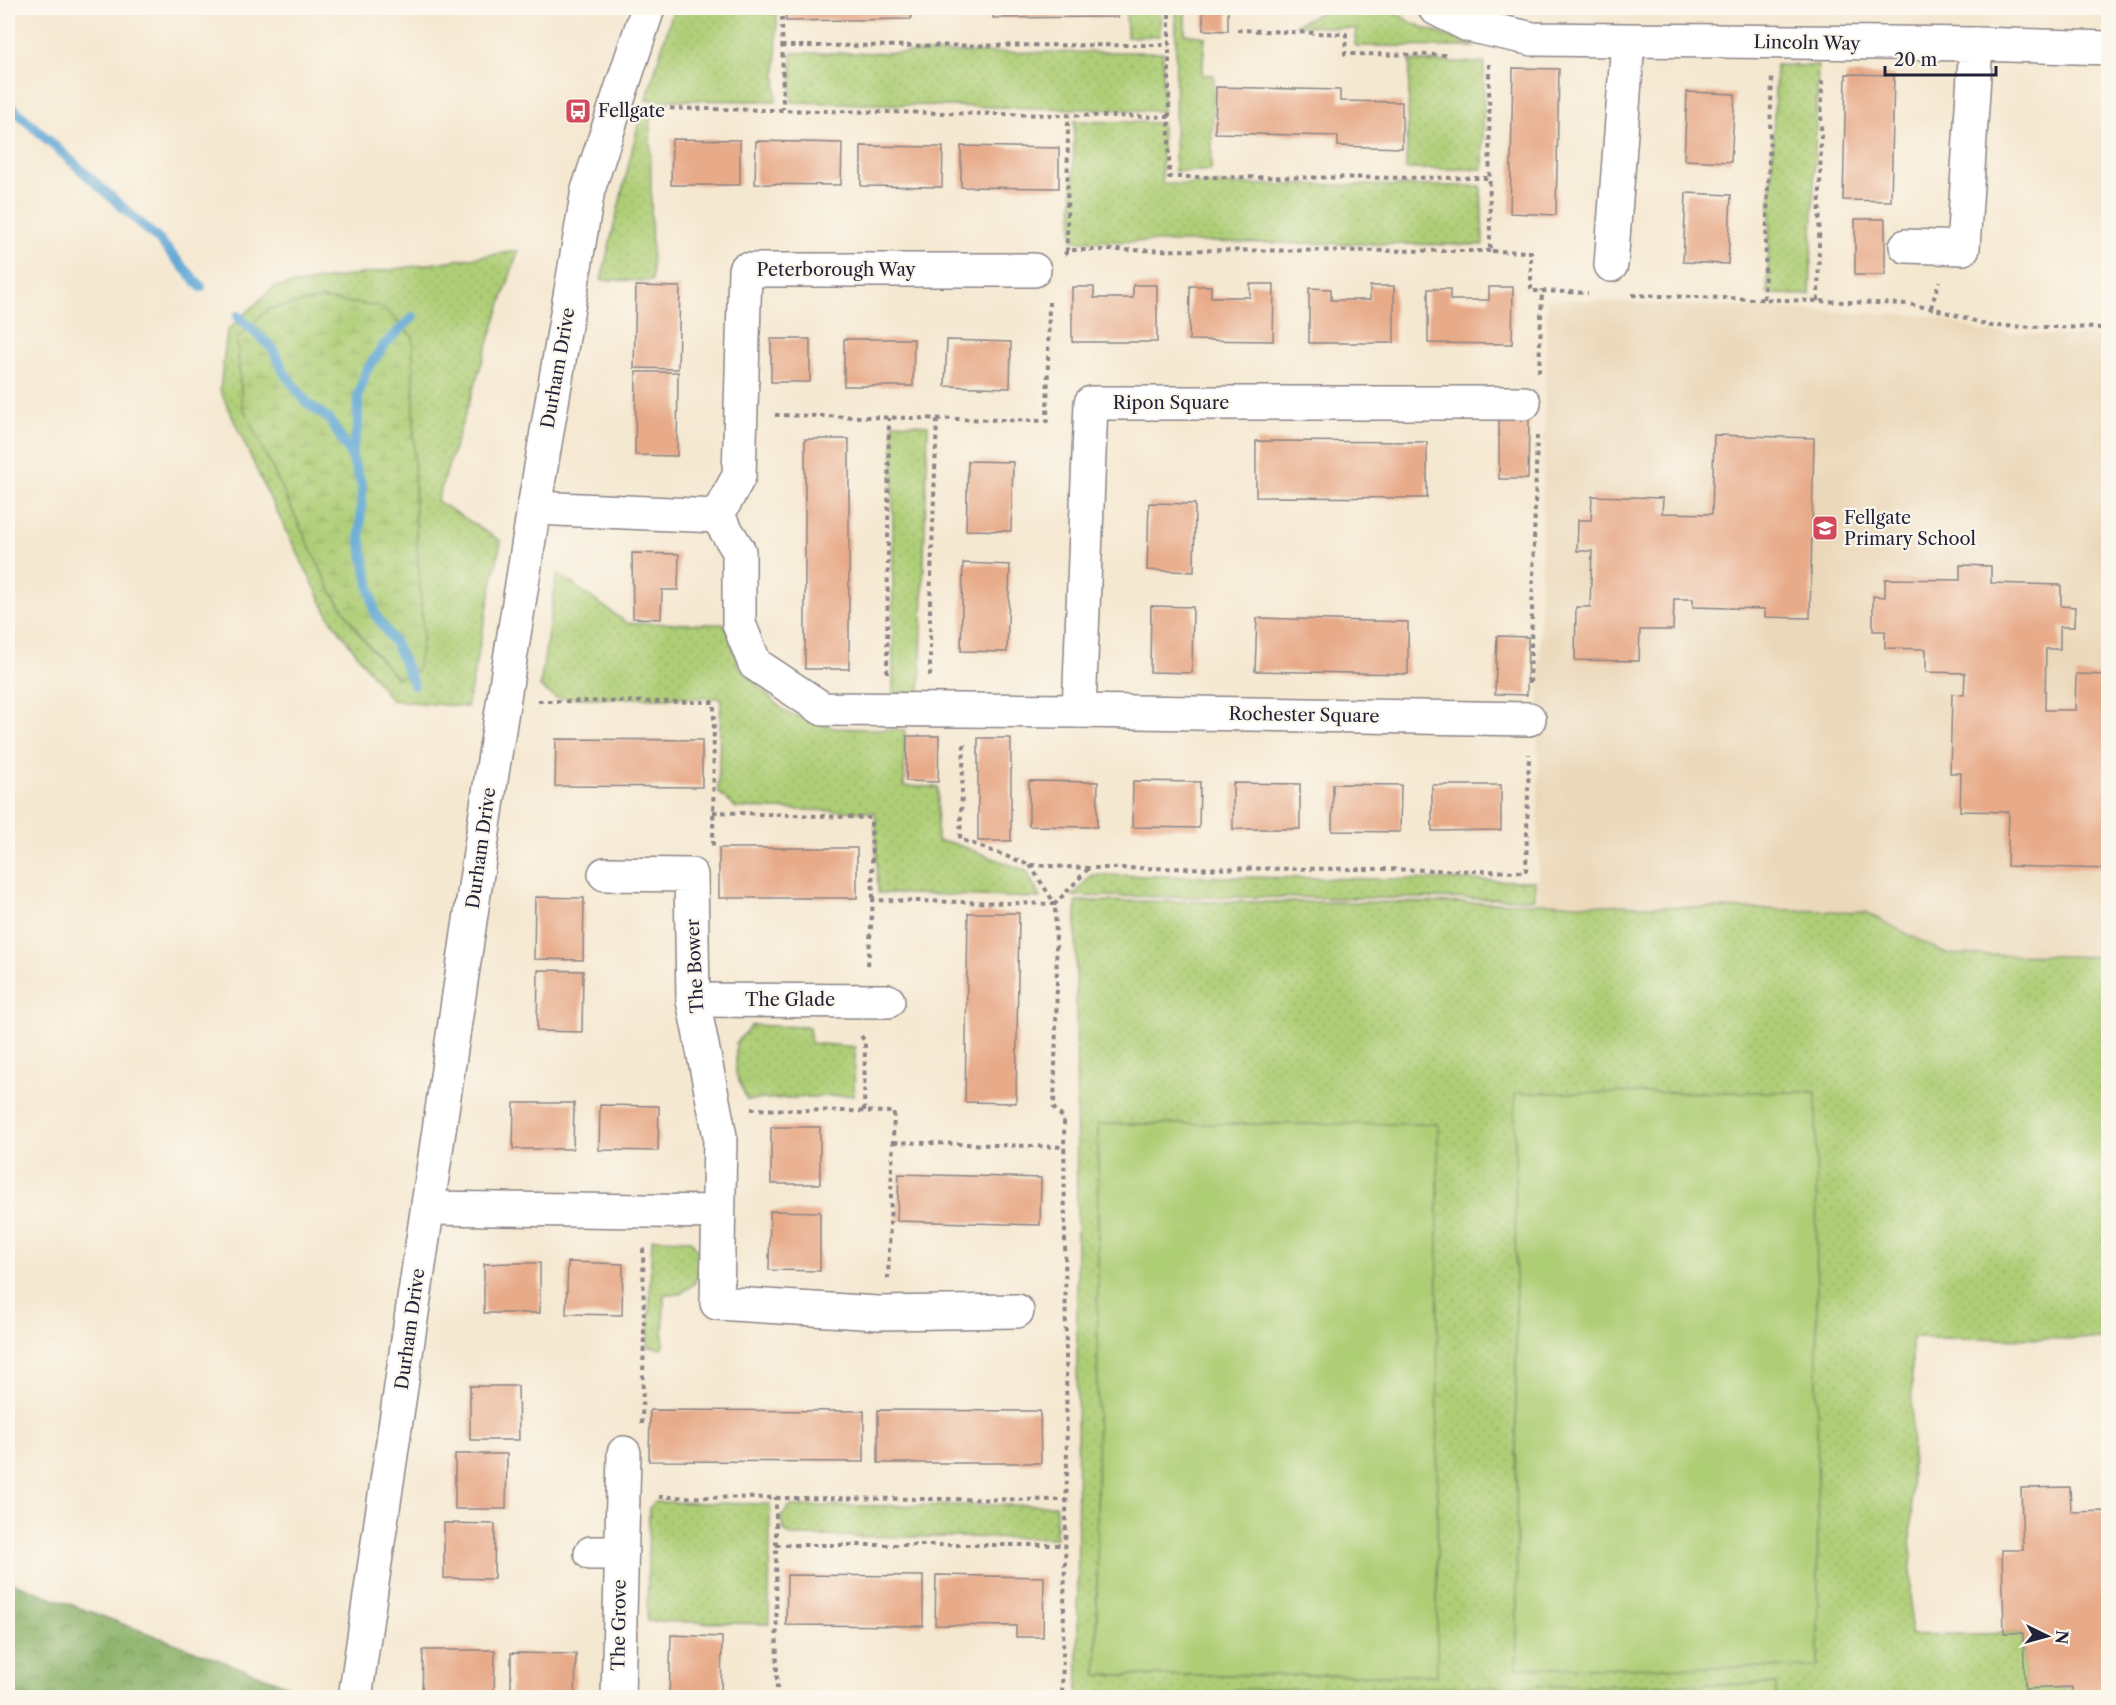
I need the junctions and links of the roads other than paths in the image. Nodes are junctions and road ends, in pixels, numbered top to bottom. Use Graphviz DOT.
graph roads {
  1 [pos="648,8"];
  2 [pos="1435,8"];
  3 [pos="1628,41"];
  4 [pos="1976,44"];
  5 [pos="2109,48"];
  6 [pos="1906,246"];
  7 [pos="1047,274"];
  8 [pos="1604,279"];
  9 [pos="1533,404"];
  10 [pos="534,508"];
  11 [pos="717,516"];
  12 [pos="1079,711"];
  13 [pos="1529,718"];
  14 [pos="605,874"];
  15 [pos="693,1000"];
  16 [pos="888,1001"];
  17 [pos="428,1208"];
  18 [pos="718,1212"];
  19 [pos="1017,1311"];
  20 [pos="633,1444"];
  21 [pos="355,1698"];
  22 [pos="618,1698"];
  1 -- 10 [label="street, Durham Drive"];
  2 -- 3 [label="street, Lincoln Way"];
  3 -- 4 [label="street, Lincoln Way"];
  3 -- 8 [label="street"];
  4 -- 5 [label="street, Lincoln Way"];
  4 -- 6 [label="street"];
  7 -- 11 [label="street, Peterborough Way"];
  9 -- 12 [label="street, Ripon Square"];
  10 -- 11 [label="street"];
  10 -- 17 [label="street, Durham Drive"];
  11 -- 12 [label="street"];
  12 -- 13 [label="street, Rochester Square"];
  14 -- 15 [label="street, The Bower"];
  15 -- 16 [label="street, The Glade"];
  15 -- 18 [label="street, The Bower"];
  17 -- 18 [label="street"];
  17 -- 21 [label="street, Durham Drive"];
  18 -- 19 [label="street, The Bower"];
  20 -- 22 [label="street, The Grove"];
}
